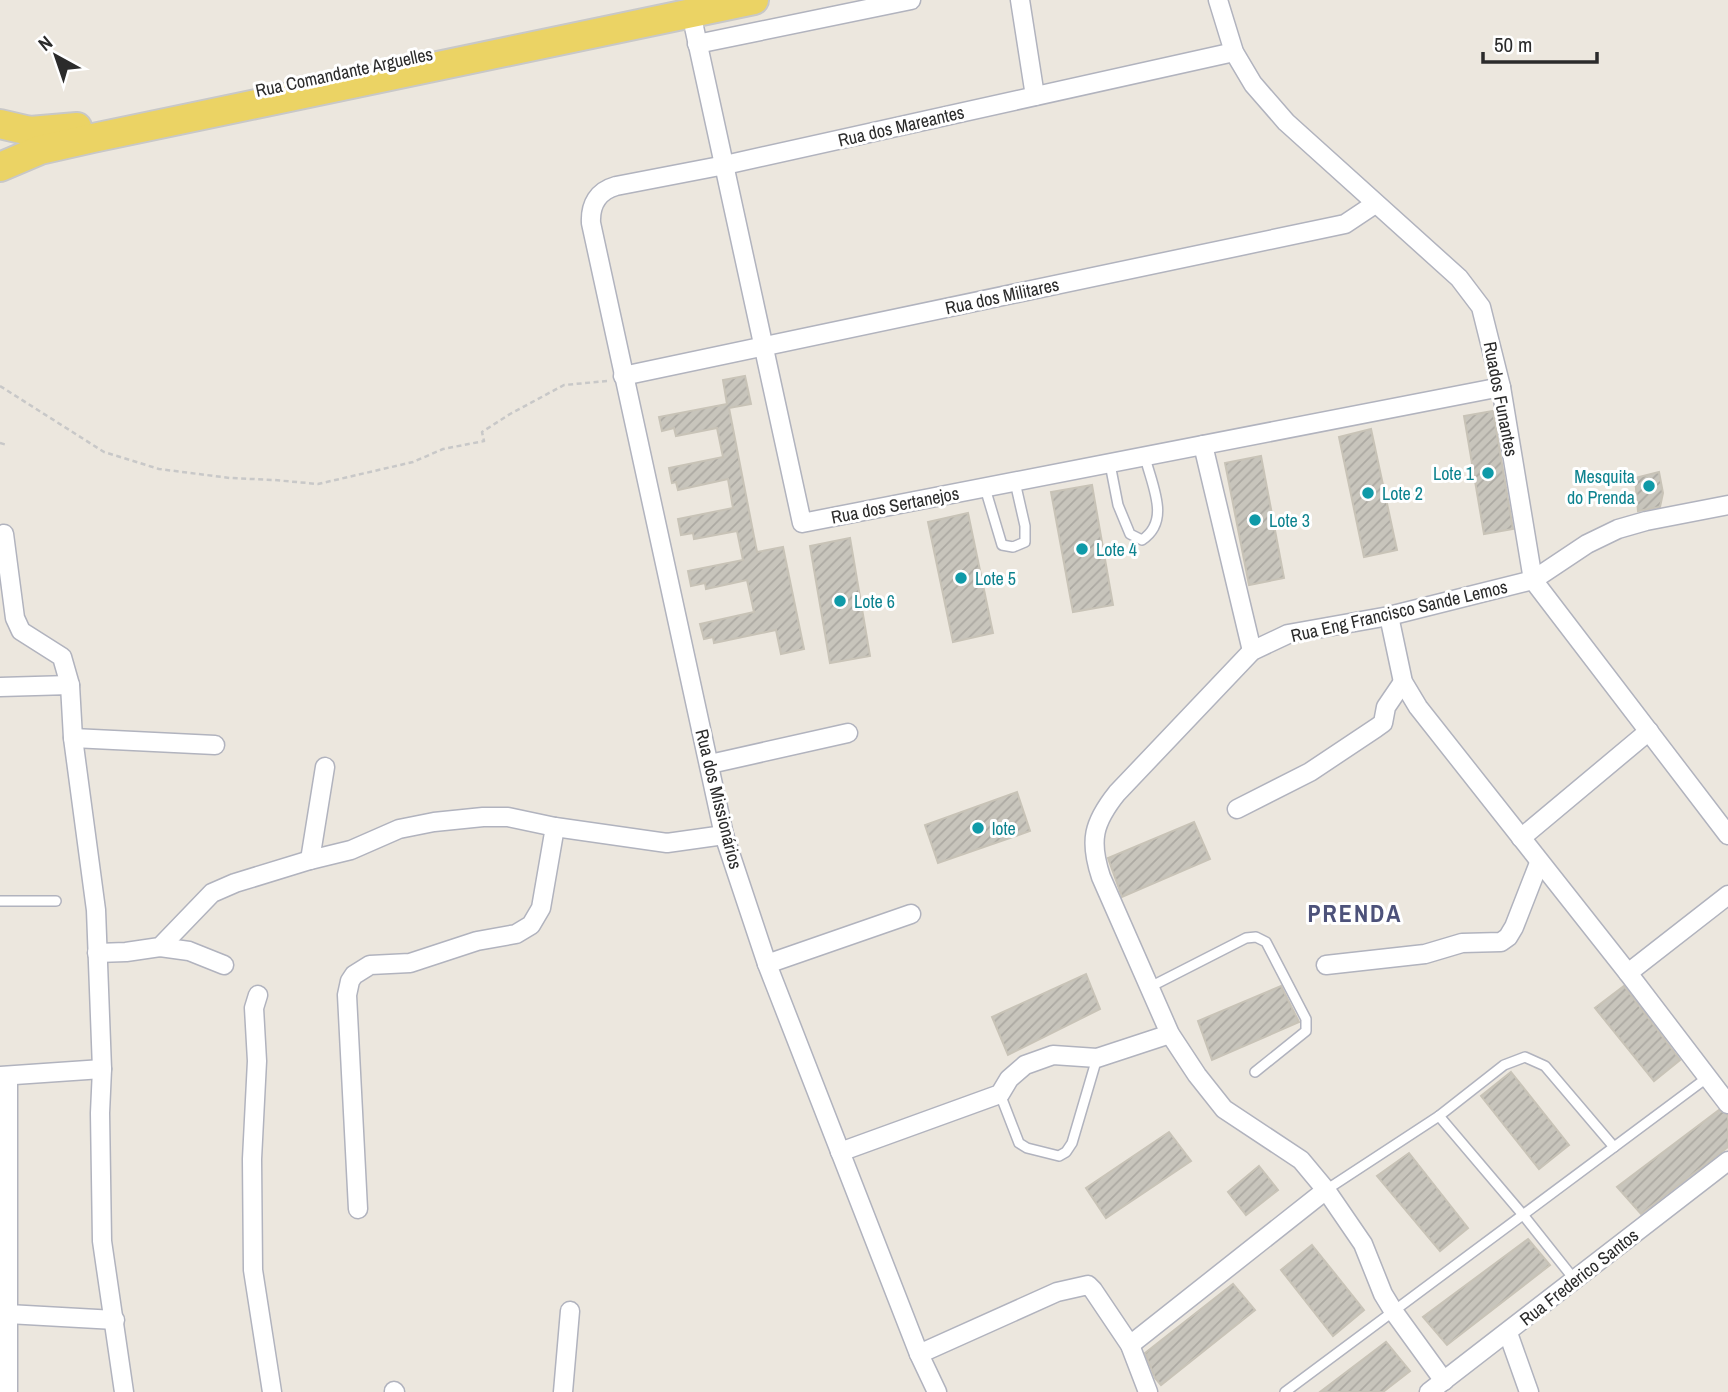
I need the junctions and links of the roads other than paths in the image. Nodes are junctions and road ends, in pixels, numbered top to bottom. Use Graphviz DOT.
graph roads {
  1 [pos="754,0"];
  2 [pos="911,0"];
  3 [pos="1020,0"];
  4 [pos="1218,0"];
  5 [pos="689,6"];
  6 [pos="697,44"];
  7 [pos="1234,52"];
  8 [pos="1035,96"];
  9 [pos="0,124"];
  10 [pos="91,132"];
  11 [pos="0,144"];
  12 [pos="725,165"];
  13 [pos="0,167"];
  14 [pos="0,180"];
  15 [pos="1375,204"];
  16 [pos="591,223"];
  17 [pos="764,346"];
  18 [pos="623,377"];
  19 [pos="1501,387"];
  20 [pos="1203,445"];
  21 [pos="1145,457"];
  22 [pos="1110,464"];
  23 [pos="1015,482"];
  24 [pos="985,488"];
  25 [pos="1728,505"];
  26 [pos="4,534"];
  27 [pos="1533,580"];
  28 [pos="1389,617"];
  29 [pos="1252,651"];
  30 [pos="1403,682"];
  31 [pos="70,685"];
  32 [pos="0,687"];
  33 [pos="1649,731"];
  34 [pos="848,733"];
  35 [pos="73,738"];
  36 [pos="215,745"];
  37 [pos="710,764"];
  38 [pos="325,767"];
  39 [pos="1237,809"];
  40 [pos="555,827"];
  41 [pos="724,835"];
  42 [pos="1728,835"];
  43 [pos="1521,838"];
  44 [pos="310,860"];
  45 [pos="1539,863"];
  46 [pos="1728,895"];
  47 [pos="0,901"];
  48 [pos="56,901"];
  49 [pos="911,915"];
  50 [pos="160,947"];
  51 [pos="97,953"];
  52 [pos="767,964"];
  53 [pos="224,965"];
  54 [pos="1326,965"];
  55 [pos="1629,973"];
  56 [pos="1150,987"];
  57 [pos="258,995"];
  58 [pos="1170,1034"];
  59 [pos="1097,1058"];
  60 [pos="102,1069"];
  61 [pos="1255,1072"];
  62 [pos="4,1076"];
  63 [pos="1708,1077"];
  64 [pos="1000,1094"];
  65 [pos="1728,1104"];
  66 [pos="1439,1116"];
  67 [pos="1614,1147"];
  68 [pos="840,1152"];
  69 [pos="1728,1161"];
  70 [pos="1326,1190"];
  71 [pos="358,1209"];
  72 [pos="1524,1216"];
  73 [pos="1574,1279"];
  74 [pos="570,1311"];
  75 [pos="1394,1312"];
  76 [pos="4,1314"];
  77 [pos="115,1320"];
  78 [pos="1508,1333"];
  79 [pos="1130,1345"];
  80 [pos="919,1354"];
  81 [pos="1437,1388"];
  82 [pos="8,1392"];
  83 [pos="124,1392"];
  84 [pos="272,1392"];
  85 [pos="563,1392"];
  86 [pos="937,1392"];
  87 [pos="1147,1392"];
  88 [pos="1285,1392"];
  89 [pos="1529,1392"];
  1 -- 5 [label="main road, Rua Comandante Arguelles"];
  2 -- 6 [label="street"];
  3 -- 8 [label="street"];
  4 -- 7 [label="street, Ruados Funantes"];
  5 -- 6 [label="street, Rua dos Sertanejos"];
  5 -- 10 [label="main road, Rua Comandante Arguelles"];
  6 -- 12 [label="street, Rua dos Sertanejos"];
  7 -- 8 [label="street, Rua dos Mareantes"];
  7 -- 15 [label="street, Ruados Funantes"];
  8 -- 12 [label="street, Rua dos Mareantes"];
  9 -- 10 [label="main road"];
  10 -- 11 [label="main road, Rua Comandante Arguelles"];
  10 -- 13 [label="main road"];
  10 -- 14 [label="main road"];
  12 -- 16 [label="street, Rua dos Mareantes"];
  12 -- 17 [label="street, Rua dos Sertanejos"];
  15 -- 17 [label="street, Rua dos Militares"];
  15 -- 19 [label="street, Ruados Funantes"];
  16 -- 18 [label="street, Rua dos Missionários"];
  17 -- 18 [label="street, Rua dos Militares"];
  17 -- 24 [label="street, Rua dos Sertanejos"];
  18 -- 37 [label="street, Rua dos Missionários"];
  19 -- 20 [label="street, Rua dos Sertanejos"];
  19 -- 27 [label="street, Ruados Funantes"];
  20 -- 21 [label="street, Rua dos Sertanejos"];
  20 -- 29 [label="street"];
  21 -- 22 [label="street, Rua dos Sertanejos"];
  21 -- 22 [label="lane"];
  22 -- 23 [label="street, Rua dos Sertanejos"];
  23 -- 24 [label="street, Rua dos Sertanejos"];
  23 -- 24 [label="lane"];
  25 -- 27 [label="street, Rua Eng Francisco Sande Lemos"];
  26 -- 31 [label="street"];
  27 -- 28 [label="street, Rua Eng Francisco Sande Lemos"];
  27 -- 33 [label="street, Ruados Funantes"];
  28 -- 29 [label="street, Rua Eng Francisco Sande Lemos"];
  28 -- 30 [label="street"];
  29 -- 56 [label="street, Rua Eng Francisco Sande Lemos"];
  30 -- 39 [label="street"];
  30 -- 43 [label="street"];
  31 -- 32 [label="street"];
  31 -- 35 [label="street"];
  33 -- 42 [label="street, Ruados Funantes"];
  33 -- 43 [label="street"];
  34 -- 37 [label="street"];
  35 -- 36 [label="street"];
  35 -- 51 [label="street"];
  37 -- 41 [label="street, Rua dos Missionários"];
  38 -- 44 [label="street"];
  40 -- 41 [label="street"];
  40 -- 44 [label="street"];
  40 -- 71 [label="street"];
  41 -- 52 [label="street, Rua dos Missionários"];
  43 -- 45 [label="street"];
  44 -- 50 [label="street"];
  45 -- 54 [label="street"];
  45 -- 55 [label="street"];
  46 -- 55 [label="street"];
  47 -- 48 [label="lane"];
  49 -- 52 [label="street"];
  50 -- 51 [label="street"];
  50 -- 53 [label="street"];
  51 -- 60 [label="street"];
  52 -- 68 [label="street, Rua dos Missionários"];
  55 -- 63 [label="street"];
  56 -- 58 [label="street, Rua Eng Francisco Sande Lemos"];
  56 -- 61 [label="lane"];
  57 -- 84 [label="street"];
  58 -- 59 [label="street"];
  58 -- 70 [label="street, Rua Eng Francisco Sande Lemos"];
  59 -- 64 [label="street"];
  59 -- 64 [label="lane"];
  60 -- 62 [label="street"];
  60 -- 77 [label="street"];
  62 -- 76 [label="street"];
  63 -- 65 [label="street"];
  63 -- 67 [label="lane"];
  64 -- 68 [label="street"];
  66 -- 67 [label="lane"];
  66 -- 70 [label="lane"];
  66 -- 72 [label="lane"];
  67 -- 72 [label="lane"];
  68 -- 80 [label="street, Rua dos Missionários"];
  69 -- 73 [label="street, Rua Frederico Santos"];
  70 -- 75 [label="street, Rua Eng Francisco Sande Lemos"];
  70 -- 79 [label="street"];
  72 -- 73 [label="lane"];
  72 -- 75 [label="lane"];
  73 -- 78 [label="street, Rua Frederico Santos"];
  74 -- 85 [label="street"];
  75 -- 81 [label="street, Rua Eng Francisco Sande Lemos"];
  75 -- 88 [label="lane"];
  76 -- 77 [label="street"];
  76 -- 82 [label="street"];
  77 -- 83 [label="street"];
  78 -- 81 [label="street, Rua Frederico Santos"];
  78 -- 89 [label="street"];
  79 -- 80 [label="street"];
  79 -- 87 [label="street"];
  80 -- 86 [label="street, Rua dos Missionários"];
}
